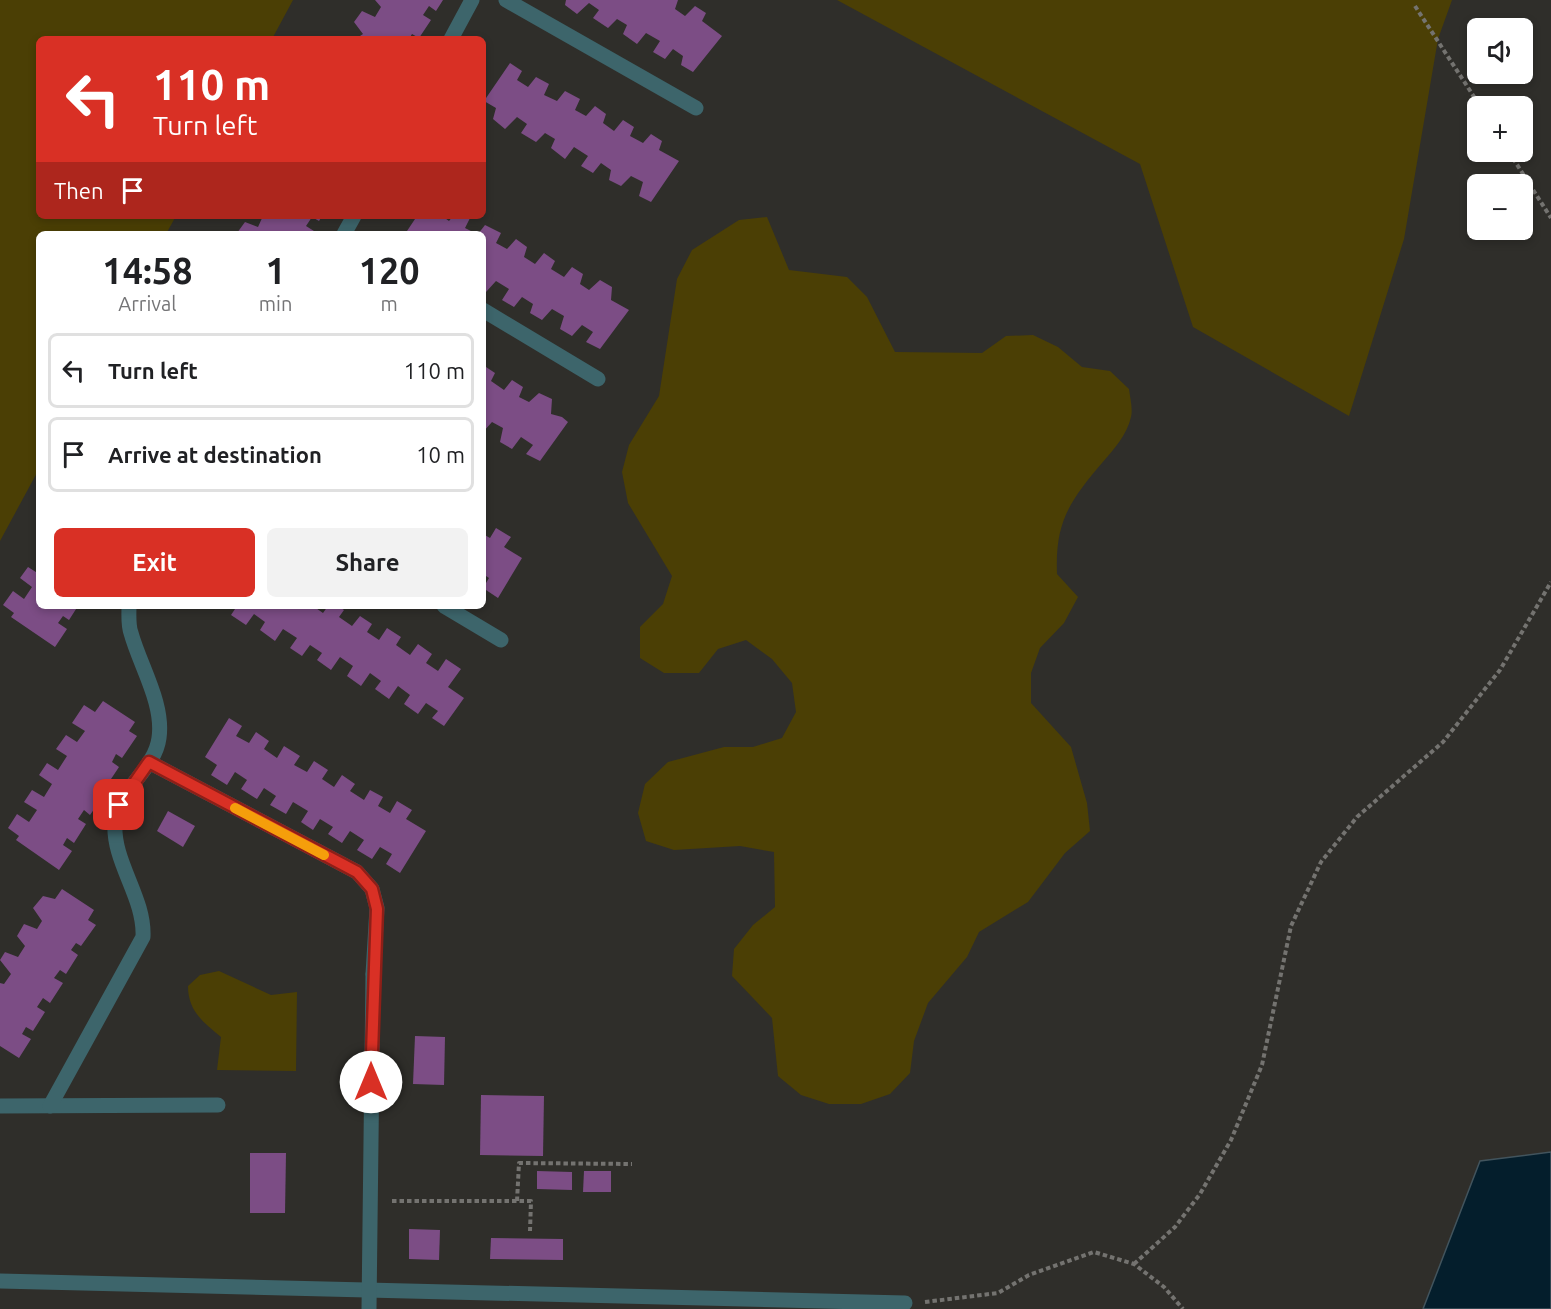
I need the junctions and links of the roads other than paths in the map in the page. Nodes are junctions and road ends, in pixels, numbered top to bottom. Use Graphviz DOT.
graph roads {
  1 [pos="472,0"];
  2 [pos="506,0"];
  3 [pos="453,36"];
  4 [pos="696,108"];
  5 [pos="486,312"];
  6 [pos="598,379"];
  7 [pos="129,609"];
  8 [pos="449,609"];
  9 [pos="501,640"];
  10 [pos="149,762"];
  11 [pos="218,1105"];
  12 [pos="0,1106"];
  13 [pos="50,1106"];
  14 [pos="0,1281"];
  15 [pos="369,1288"];
  16 [pos="905,1303"];
  17 [pos="369,1309"];
  1 -- 3 [label="street"];
  2 -- 4 [label="street"];
  5 -- 6 [label="street"];
  7 -- 10 [label="street"];
  8 -- 9 [label="street"];
  10 -- 13 [label="street"];
  10 -- 15 [label="street"];
  11 -- 13 [label="street"];
  12 -- 13 [label="street"];
  14 -- 15 [label="street"];
  15 -- 16 [label="street"];
  15 -- 17 [label="street"];
}
